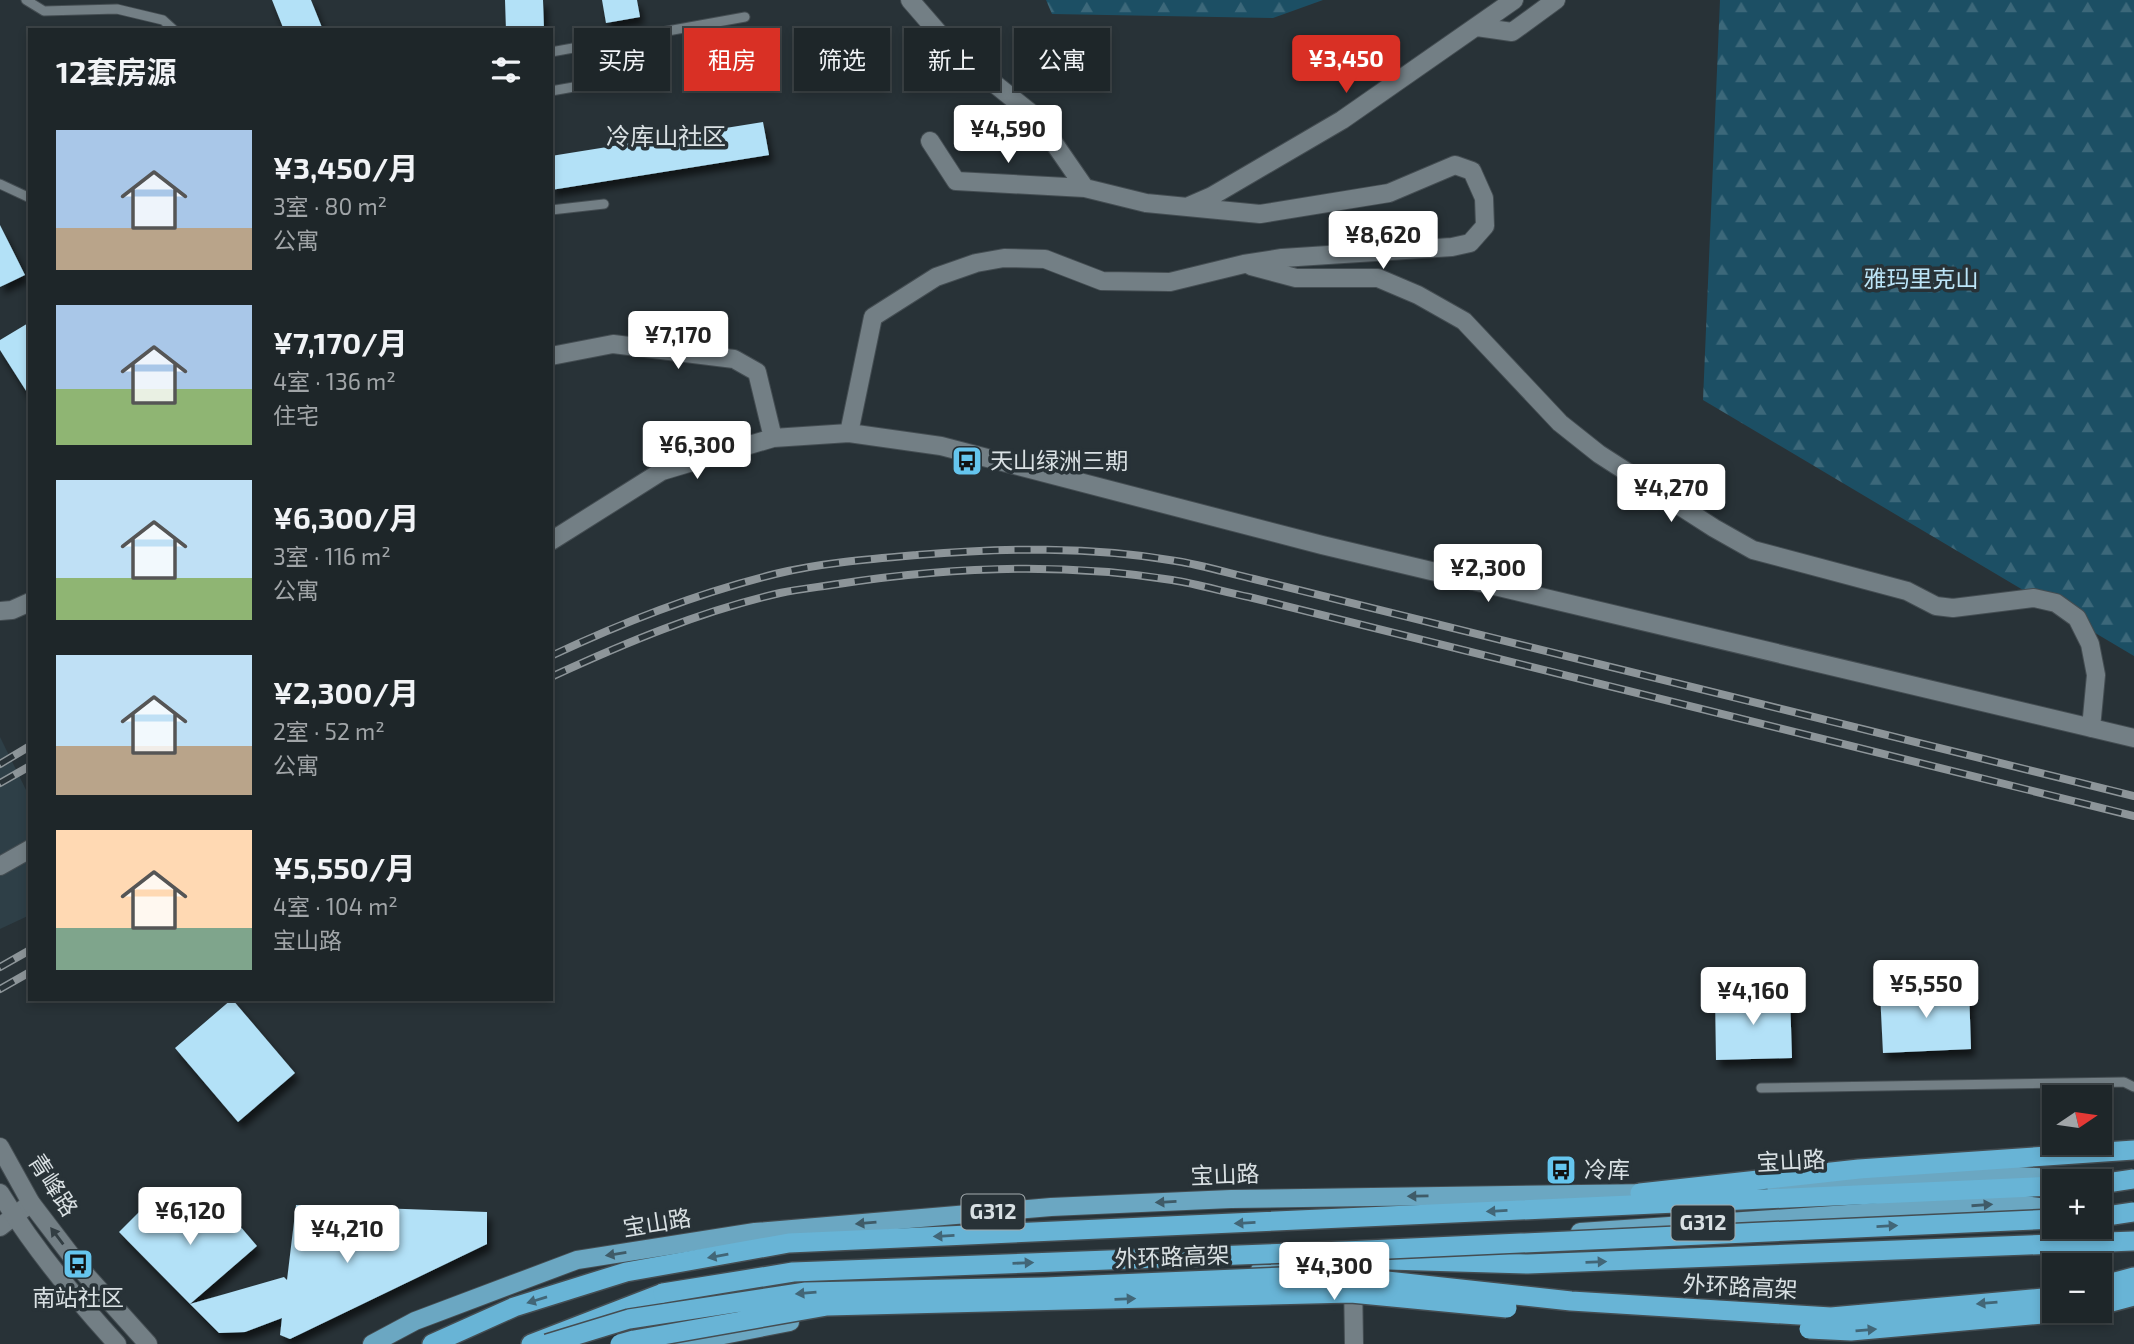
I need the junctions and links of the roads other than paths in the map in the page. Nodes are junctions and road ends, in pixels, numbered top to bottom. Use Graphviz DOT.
graph roads {
  1 [pos="26,0"];
  2 [pos="910,0"];
  3 [pos="1514,0"];
  4 [pos="1556,0"];
  5 [pos="745,17"];
  6 [pos="1477,27"];
  7 [pos="172,28"];
  8 [pos="553,52"];
  9 [pos="574,87"];
  10 [pos="553,91"];
  11 [pos="930,141"];
  12 [pos="0,184"];
  13 [pos="1085,188"];
  14 [pos="28,197"];
  15 [pos="604,204"];
  16 [pos="1187,207"];
  17 [pos="553,211"];
  18 [pos="1244,264"];
  19 [pos="553,356"];
  20 [pos="849,433"];
  21 [pos="773,438"];
  22 [pos="553,540"];
  23 [pos="28,603"];
  24 [pos="0,611"];
  25 [pos="2091,727"];
  26 [pos="2134,738"];
  27 [pos="28,850"];
  28 [pos="0,866"];
  29 [pos="2134,1087"];
  30 [pos="1761,1088"];
  31 [pos="0,1146"];
  32 [pos="2134,1150"];
  33 [pos="2042,1178"];
  34 [pos="2134,1181"];
  35 [pos="2112,1182"];
  36 [pos="2042,1187"];
  37 [pos="0,1193"];
  38 [pos="1633,1194"];
  39 [pos="31,1203"];
  40 [pos="2042,1207"];
  41 [pos="2134,1212"];
  42 [pos="2112,1215"];
  43 [pos="2112,1217"];
  44 [pos="2134,1219"];
  45 [pos="2042,1220"];
  46 [pos="7,1222"];
  47 [pos="2134,1241"];
  48 [pos="1353,1259"];
  49 [pos="2134,1278"];
  50 [pos="2112,1283"];
  51 [pos="2134,1296"];
  52 [pos="2042,1298"];
  53 [pos="2112,1302"];
  54 [pos="2042,1314"];
  55 [pos="117,1344"];
  56 [pos="148,1344"];
  57 [pos="372,1344"];
  58 [pos="432,1344"];
  59 [pos="531,1344"];
  60 [pos="547,1344"];
  61 [pos="620,1344"];
  62 [pos="677,1344"];
  63 [pos="1354,1344"];
  1 -- 7 [label="lane"];
  2 -- 13 [label="street"];
  3 -- 6 [label="street"];
  4 -- 6 [label="street"];
  5 -- 8 [label="lane"];
  6 -- 16 [label="street"];
  9 -- 10 [label="lane"];
  11 -- 13 [label="street"];
  12 -- 14 [label="lane"];
  13 -- 16 [label="street"];
  15 -- 17 [label="lane"];
  16 -- 18 [label="street"];
  18 -- 20 [label="street"];
  18 -- 25 [label="street"];
  19 -- 21 [label="street"];
  20 -- 21 [label="street"];
  20 -- 25 [label="street"];
  21 -- 22 [label="street"];
  23 -- 24 [label="street"];
  25 -- 26 [label="street"];
  27 -- 28 [label="street"];
  29 -- 30 [label="lane"];
  31 -- 39 [label="street, 青峰路"];
  32 -- 38 [label="highway"];
  33 -- 38 [label="main road, 宝山路 / G312"];
  34 -- 35 [label="highway, bridge"];
  36 -- 58 [label="highway, one-way"];
  37 -- 46 [label="street, 青峰路"];
  38 -- 57 [label="main road, 宝山路 / G312, one-way"];
  39 -- 46 [label="street"];
  56 -- 39 [label="street, 青峰路, one-way"];
  48 -- 40 [label="main road, G312, one-way"];
  41 -- 42 [label="highway, bridge"];
  43 -- 44 [label="main road"];
  59 -- 45 [label="highway, one-way, bridge"];
  46 -- 55 [label="street, 青峰路"];
  48 -- 47 [label="highway, one-way"];
  48 -- 62 [label="main road, G312"];
  48 -- 63 [label="street"];
  49 -- 50 [label="highway"];
  51 -- 53 [label="highway"];
  52 -- 60 [label="highway, 外环路高架, one-way, bridge"];
  61 -- 54 [label="highway, 外环路高架, one-way, bridge"];
}
